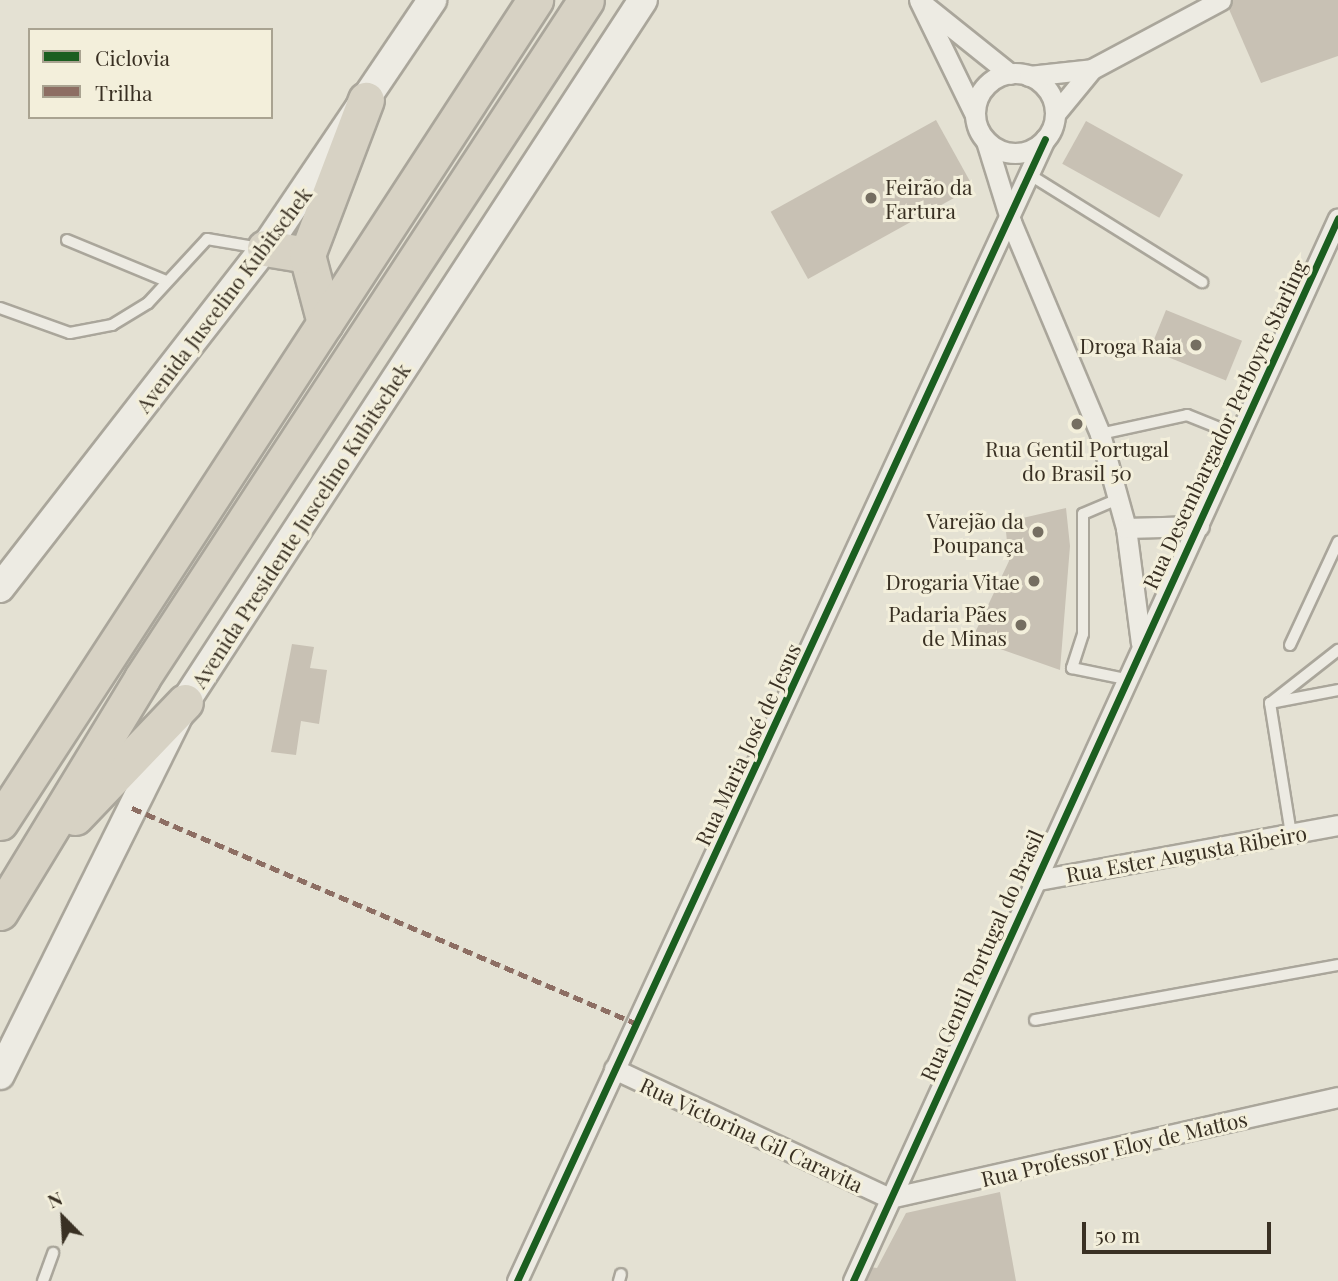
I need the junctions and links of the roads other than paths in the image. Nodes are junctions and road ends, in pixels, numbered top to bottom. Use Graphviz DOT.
graph roads {
  1 [pos="432,0"];
  2 [pos="535,0"];
  3 [pos="586,0"];
  4 [pos="643,0"];
  5 [pos="1221,0"];
  6 [pos="920,1"];
  7 [pos="1092,69"];
  8 [pos="1019,75"];
  9 [pos="366,100"];
  10 [pos="1055,114"];
  11 [pos="975,115"];
  12 [pos="1045,139"];
  13 [pos="986,141"];
  14 [pos="1030,175"];
  15 [pos="1338,218"];
  16 [pos="1011,222"];
  17 [pos="66,240"];
  18 [pos="265,248"];
  19 [pos="307,255"];
  20 [pos="166,281"];
  21 [pos="1202,282"];
  22 [pos="0,308"];
  23 [pos="325,323"];
  24 [pos="1100,434"];
  25 [pos="1239,436"];
  26 [pos="1118,499"];
  27 [pos="1199,526"];
  28 [pos="1126,528"];
  29 [pos="1338,542"];
  30 [pos="0,588"];
  31 [pos="1141,644"];
  32 [pos="1290,645"];
  33 [pos="1338,650"];
  34 [pos="1125,679"];
  35 [pos="1338,690"];
  36 [pos="185,702"];
  37 [pos="1270,704"];
  38 [pos="0,822"];
  39 [pos="1338,825"];
  40 [pos="1291,834"];
  41 [pos="32,863"];
  42 [pos="1033,881"];
  43 [pos="0,912"];
  44 [pos="1338,965"];
  45 [pos="1035,1020"];
  46 [pos="614,1069"];
  47 [pos="0,1075"];
  48 [pos="1338,1097"];
  49 [pos="890,1198"];
  50 [pos="53,1253"];
  51 [pos="43,1281"];
  52 [pos="517,1281"];
  53 [pos="853,1281"];
  1 -- 9 [label="main road, Avenida Juscelino Kubitschek"];
  2 -- 23 [label="highway"];
  3 -- 41 [label="highway"];
  4 -- 36 [label="main road, Avenida Presidente Juscelino Kubitschek"];
  5 -- 7 [label="street"];
  6 -- 8 [label="street"];
  6 -- 11 [label="street"];
  7 -- 8 [label="street"];
  7 -- 10 [label="street"];
  8 -- 10 [label="street"];
  8 -- 11 [label="street"];
  9 -- 18 [label="main road, Avenida Juscelino Kubitschek"];
  9 -- 19 [label="highway"];
  10 -- 12 [label="street"];
  11 -- 13 [label="street"];
  12 -- 13 [label="street"];
  12 -- 14 [label="street"];
  13 -- 16 [label="street"];
  14 -- 16 [label="street"];
  14 -- 21 [label="lane"];
  15 -- 25 [label="street, Rua Desembargador Perboyre Starling"];
  16 -- 24 [label="street"];
  16 -- 46 [label="street, Rua Maria José de Jesus"];
  17 -- 20 [label="lane"];
  18 -- 19 [label="highway"];
  18 -- 20 [label="lane"];
  18 -- 30 [label="main road, Avenida Juscelino Kubitschek"];
  19 -- 23 [label="highway"];
  20 -- 22 [label="lane"];
  23 -- 38 [label="highway"];
  24 -- 25 [label="lane"];
  24 -- 26 [label="street"];
  25 -- 27 [label="street, Rua Desembargador Perboyre Starling"];
  26 -- 28 [label="street"];
  26 -- 34 [label="lane"];
  27 -- 28 [label="street, Rua Desembargador Perboyre Starling"];
  27 -- 31 [label="street, Rua Desembargador Perboyre Starling"];
  28 -- 31 [label="street"];
  29 -- 32 [label="lane"];
  31 -- 34 [label="street, Rua Gentil Portugal do Brasil"];
  33 -- 37 [label="lane"];
  34 -- 42 [label="street, Rua Gentil Portugal do Brasil"];
  35 -- 37 [label="lane"];
  36 -- 41 [label="highway"];
  36 -- 47 [label="main road, Avenida Presidente Juscelino Kubitschek"];
  37 -- 40 [label="lane"];
  39 -- 40 [label="street, Rua Ester Augusta Ribeiro"];
  40 -- 42 [label="street, Rua Ester Augusta Ribeiro"];
  41 -- 43 [label="highway"];
  42 -- 49 [label="street, Rua Gentil Portugal do Brasil"];
  44 -- 45 [label="lane"];
  46 -- 49 [label="street, Rua Victorina Gil Caravita"];
  46 -- 52 [label="street, Rua Maria José de Jesus"];
  48 -- 49 [label="street, Rua Professor Eloy de Mattos"];
  49 -- 53 [label="street, Rua Gentil Portugal do Brasil"];
  50 -- 51 [label="lane"];
}
